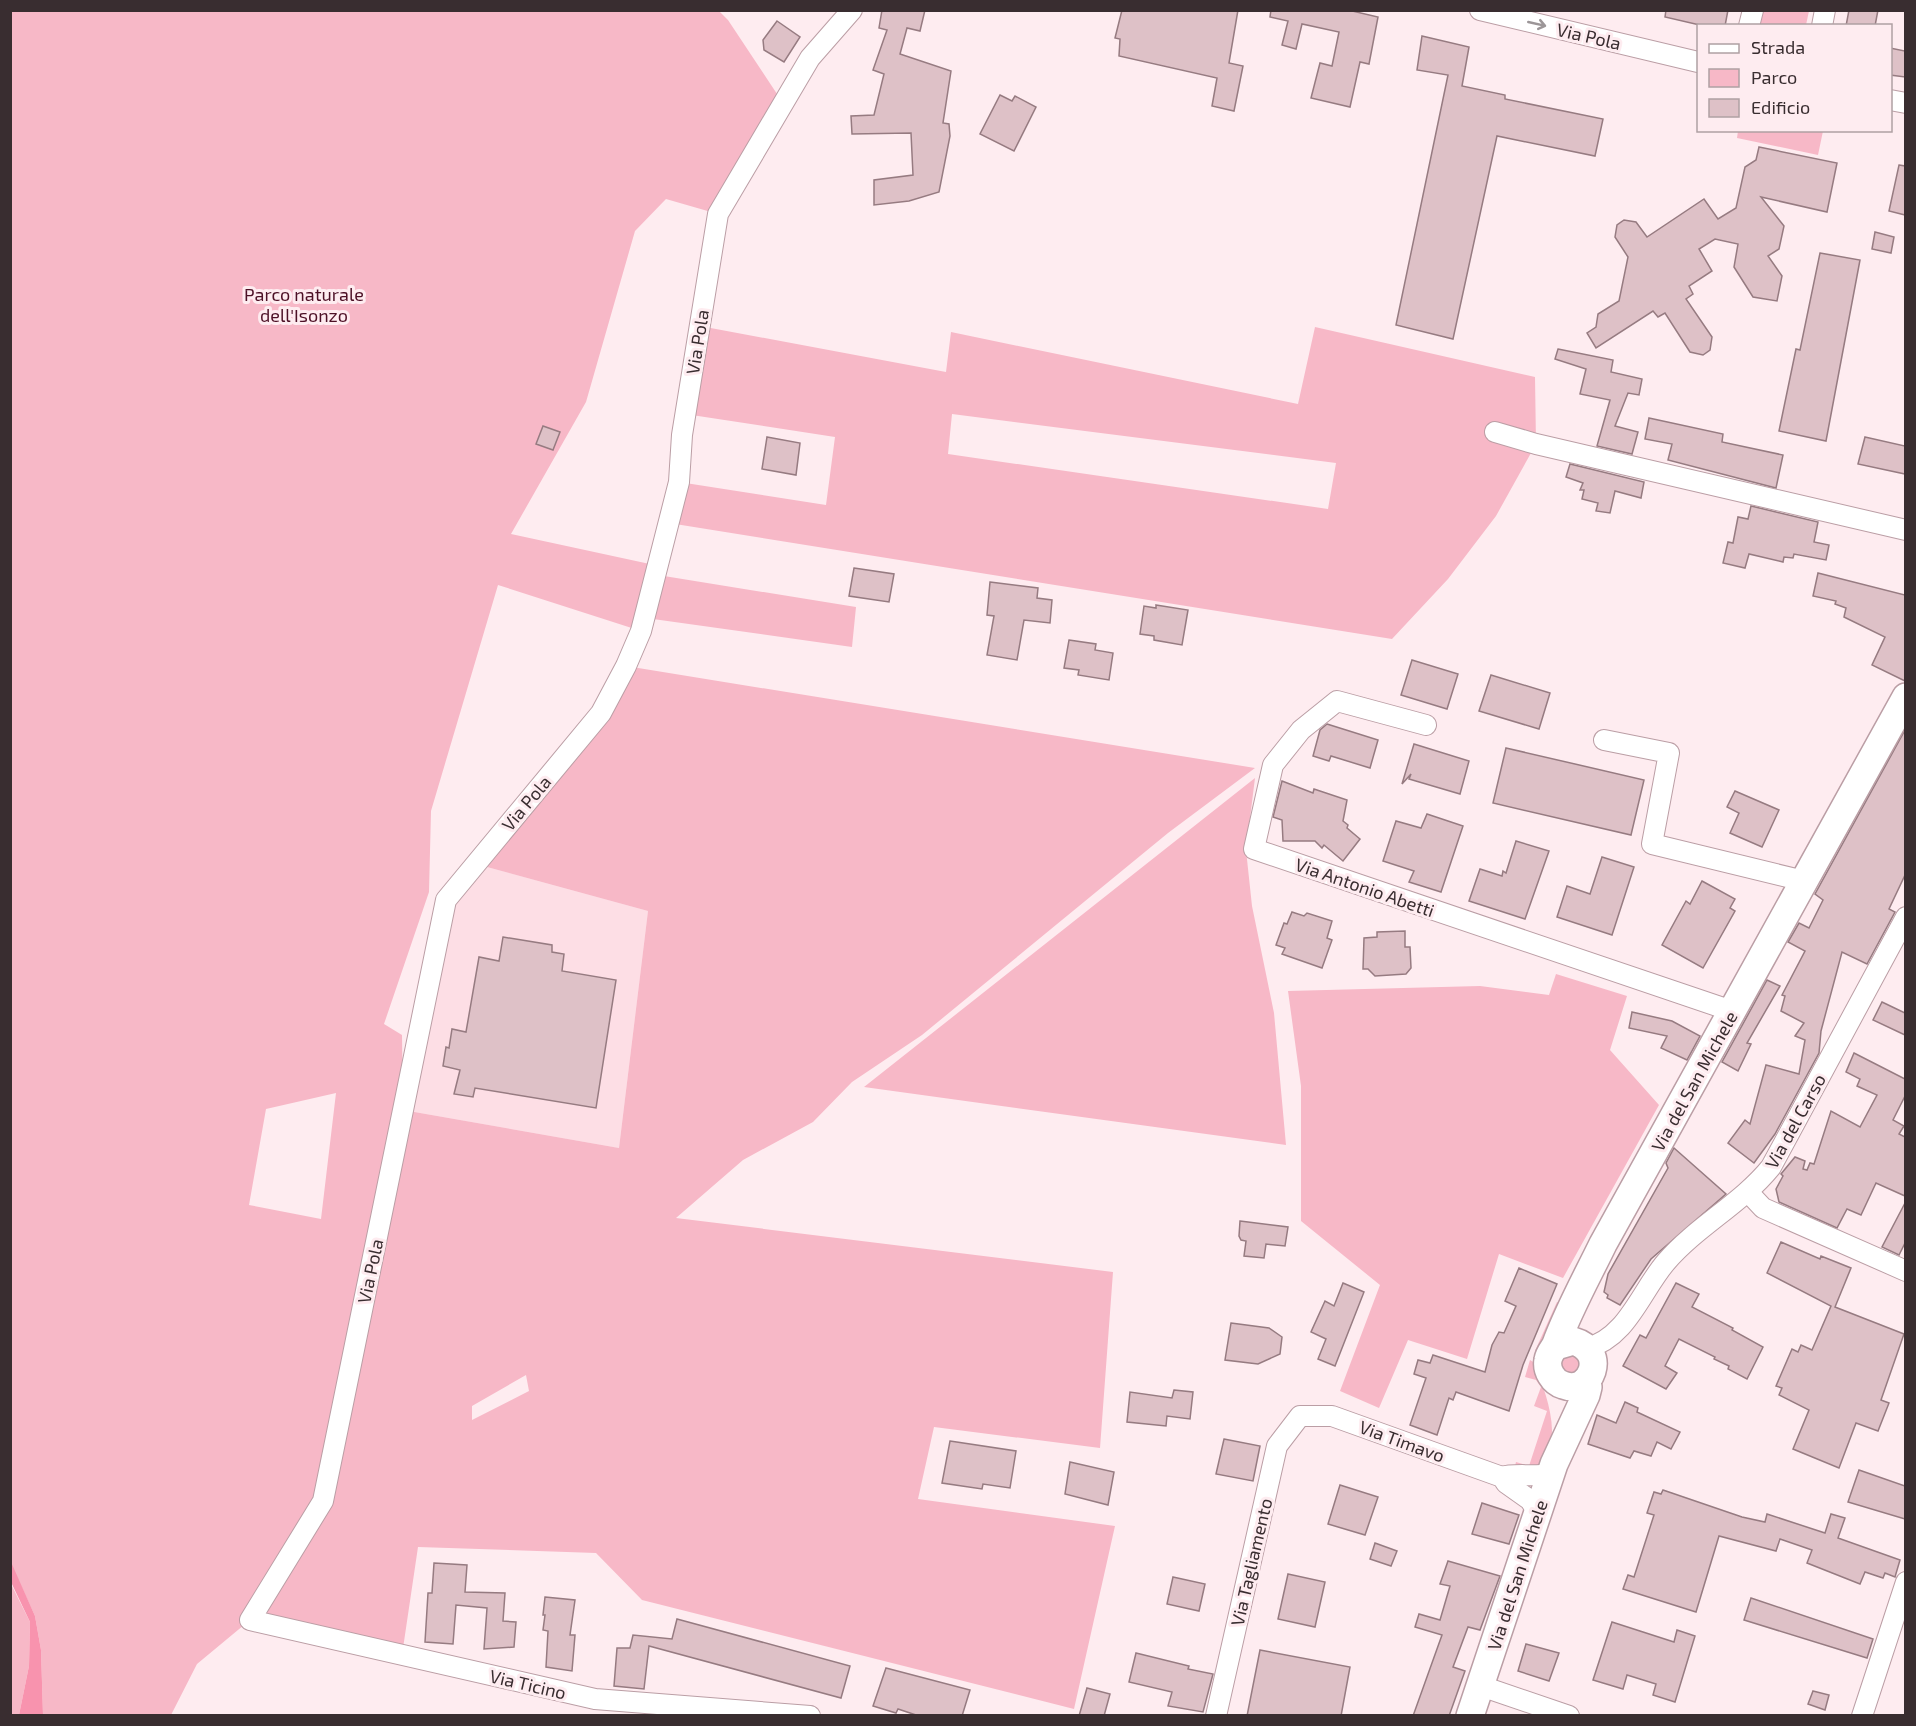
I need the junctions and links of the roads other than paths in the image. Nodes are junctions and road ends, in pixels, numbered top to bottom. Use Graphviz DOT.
graph roads {
  1 [pos="852,10"];
  2 [pos="1480,10"];
  3 [pos="1697,62"];
  4 [pos="1495,432"];
  5 [pos="1905,530"];
  6 [pos="1905,697"];
  7 [pos="1426,725"];
  8 [pos="1604,740"];
  9 [pos="1804,881"];
  10 [pos="1905,917"];
  11 [pos="1732,1011"];
  12 [pos="1748,1192"];
  13 [pos="1905,1270"];
  14 [pos="1581,1358"];
  15 [pos="1300,1416"];
  16 [pos="1552,1469"];
  17 [pos="1502,1477"];
  18 [pos="1538,1513"];
  19 [pos="1905,1582"];
  20 [pos="250,1620"];
  21 [pos="1481,1686"];
  22 [pos="810,1716"];
  23 [pos="1216,1716"];
  24 [pos="1470,1716"];
  25 [pos="1569,1716"];
  26 [pos="1862,1716"];
  1 -- 20 [label="street, Via Pola"];
  2 -- 3 [label="street, Via Pola, one-way"];
  4 -- 5 [label="street"];
  6 -- 9 [label="main road, Via del San Michele"];
  7 -- 11 [label="street, Via Antonio Abetti"];
  8 -- 9 [label="street"];
  9 -- 11 [label="main road, Via del San Michele"];
  10 -- 12 [label="street, Via del Carso"];
  11 -- 14 [label="main road, Via del San Michele"];
  12 -- 13 [label="street"];
  12 -- 14 [label="street, Via del Carso"];
  14 -- 16 [label="main road, Via del San Michele"];
  14 -- 16 [label="main road, Via del San Michele"];
  15 -- 17 [label="street, Via Timavo"];
  15 -- 23 [label="street, Via Tagliamento"];
  16 -- 17 [label="street, Via Timavo"];
  16 -- 18 [label="main road, Via del San Michele"];
  17 -- 18 [label="street, Via Timavo"];
  18 -- 21 [label="main road, Via del San Michele"];
  19 -- 26 [label="street"];
  20 -- 22 [label="street, Via Ticino"];
  21 -- 24 [label="main road, Via del San Michele"];
  21 -- 25 [label="street"];
}
